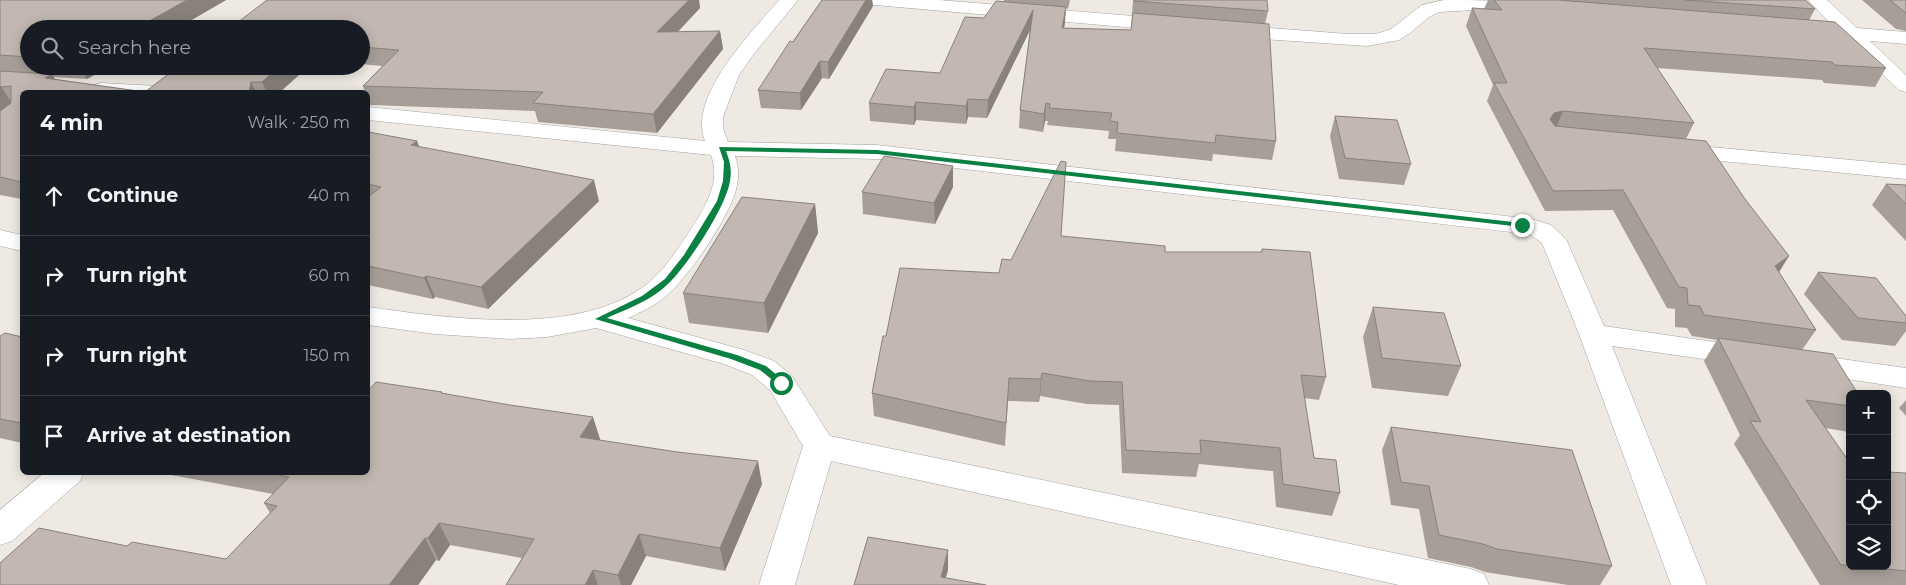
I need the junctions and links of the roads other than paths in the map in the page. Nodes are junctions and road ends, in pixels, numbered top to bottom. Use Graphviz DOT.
graph roads {
  1 [pos="789,0"];
  2 [pos="875,0"];
  3 [pos="1817,0"];
  4 [pos="1539,10"];
  5 [pos="1188,27"];
  6 [pos="1218,29"];
  7 [pos="1793,29"];
  8 [pos="1852,34"];
  9 [pos="1906,38"];
  10 [pos="1906,86"];
  11 [pos="84,88"];
  12 [pos="121,90"];
  13 [pos="370,113"];
  14 [pos="1652,148"];
  15 [pos="722,149"];
  16 [pos="1906,172"];
  17 [pos="0,238"];
  18 [pos="20,243"];
  19 [pos="370,316"];
  20 [pos="599,319"];
  21 [pos="1594,334"];
  22 [pos="1906,378"];
  23 [pos="819,446"];
  24 [pos="65,475"];
  25 [pos="0,531"];
  26 [pos="777,585"];
  27 [pos="1471,585"];
  28 [pos="1689,585"];
  1 -- 15 [label="street"];
  2 -- 5 [label="street"];
  3 -- 8 [label="street"];
  4 -- 6 [label="street"];
  7 -- 8 [label="street"];
  8 -- 9 [label="street"];
  8 -- 10 [label="street"];
  11 -- 12 [label="street"];
  13 -- 15 [label="street"];
  14 -- 16 [label="street"];
  15 -- 20 [label="street"];
  15 -- 21 [label="street"];
  17 -- 18 [label="street"];
  19 -- 20 [label="street"];
  20 -- 23 [label="street"];
  21 -- 22 [label="street"];
  21 -- 28 [label="street"];
  23 -- 26 [label="street"];
  23 -- 27 [label="street"];
  24 -- 25 [label="street"];
}
